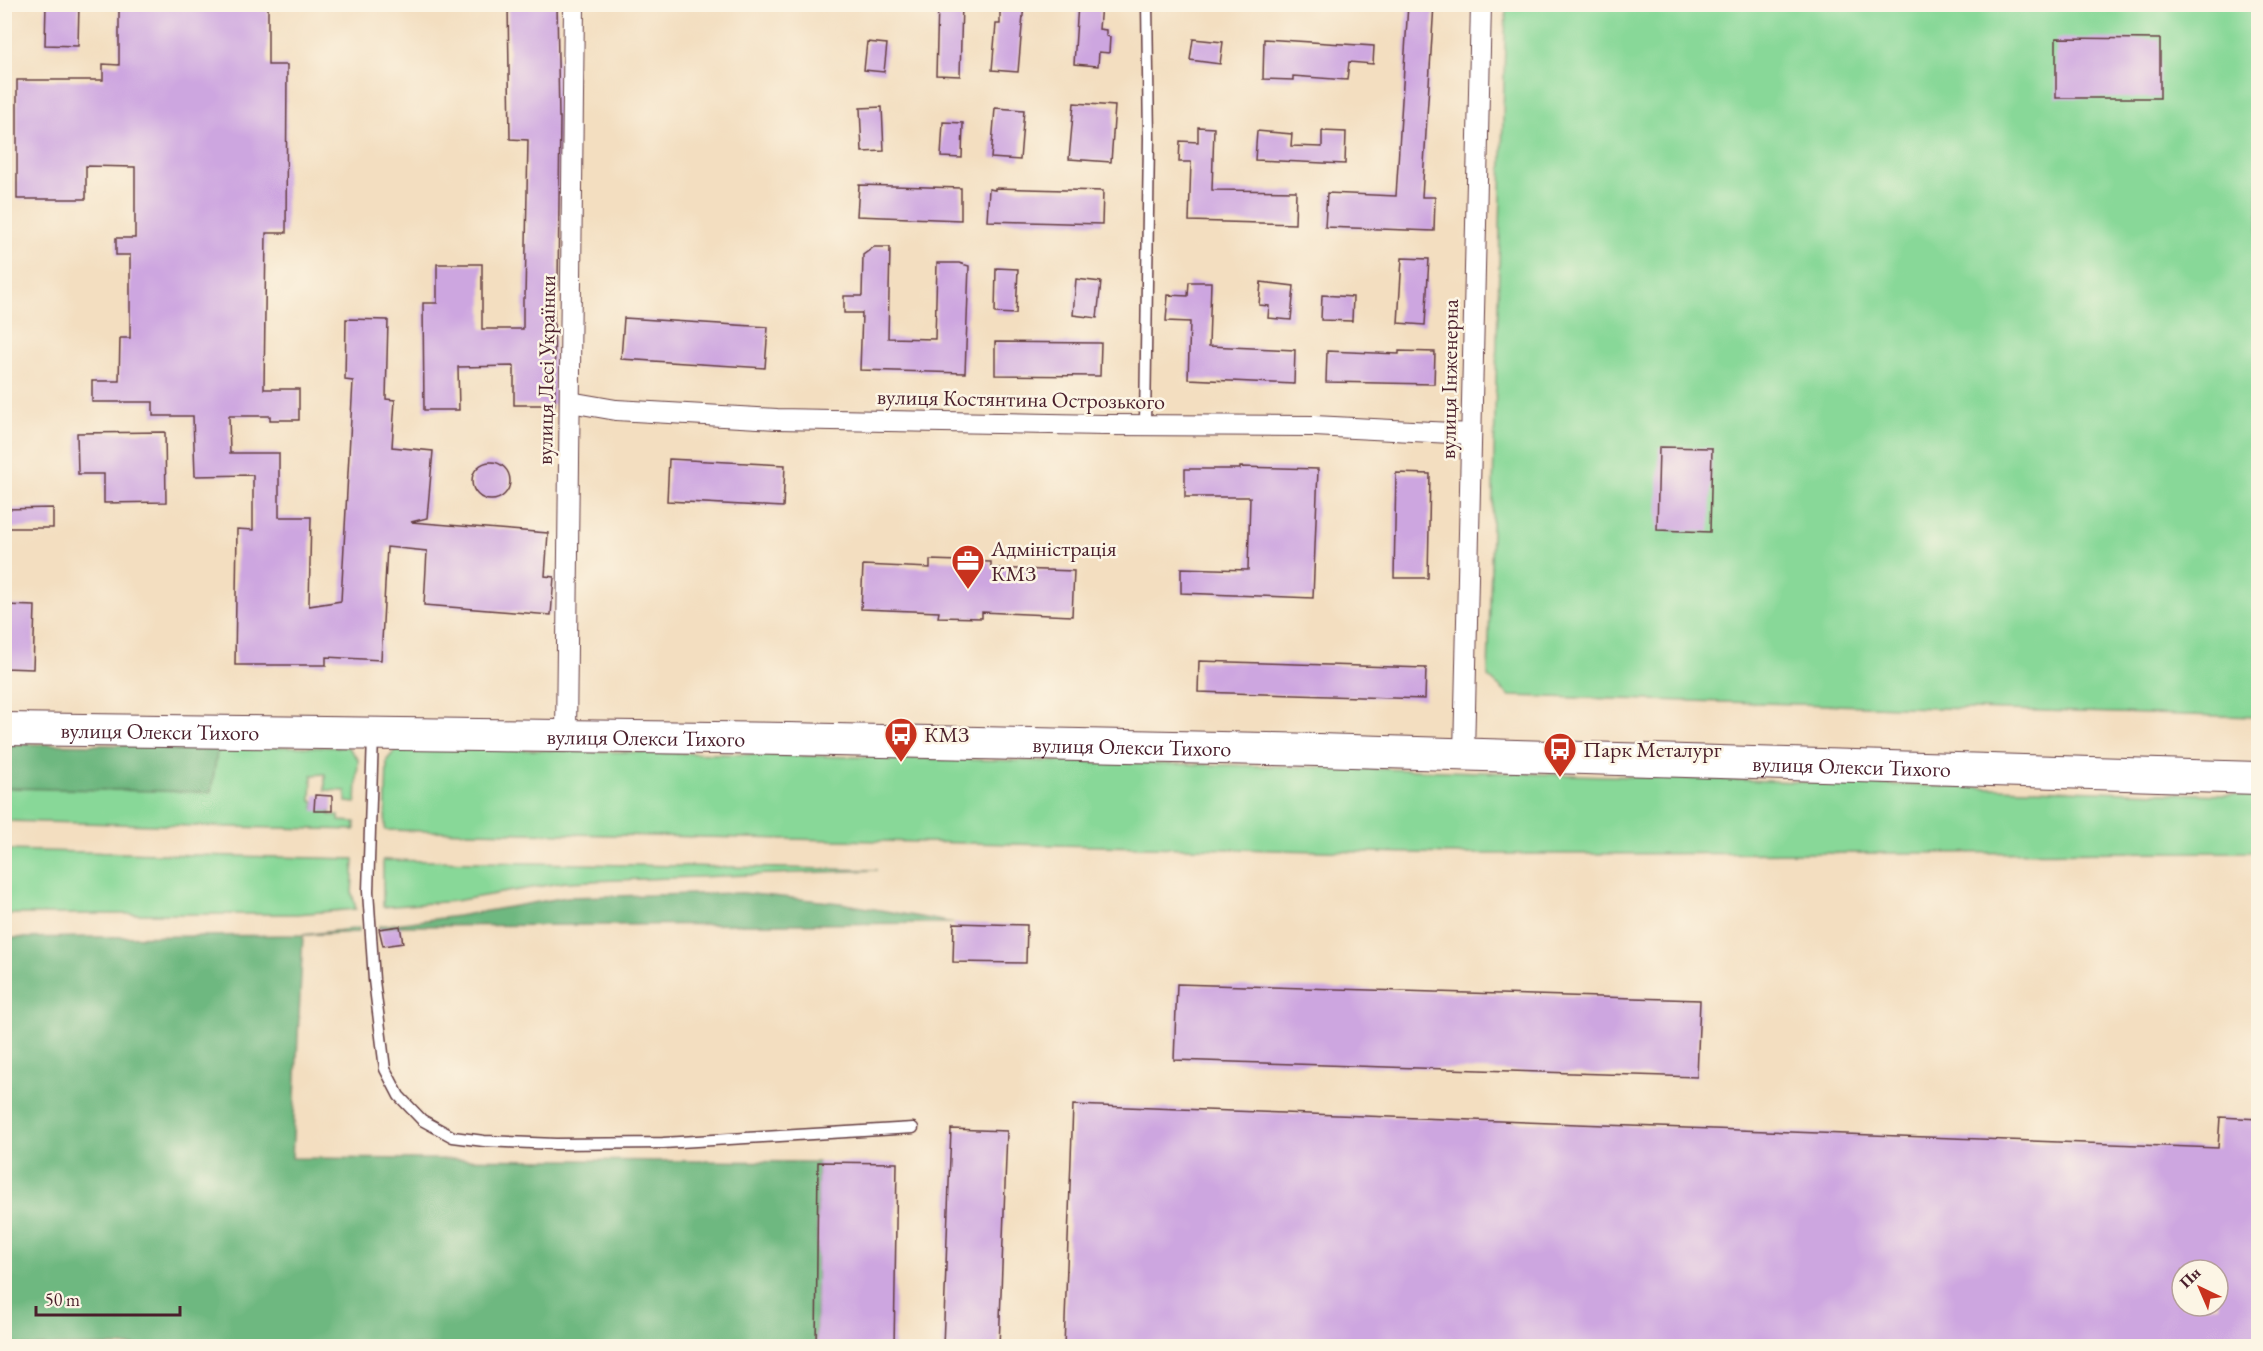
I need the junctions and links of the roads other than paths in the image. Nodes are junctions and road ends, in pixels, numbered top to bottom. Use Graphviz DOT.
graph roads {
  1 [pos="574,4"];
  2 [pos="1147,4"];
  3 [pos="1481,4"];
  4 [pos="570,402"];
  5 [pos="1145,425"];
  6 [pos="1472,434"];
  7 [pos="4,729"];
  8 [pos="373,733"];
  9 [pos="566,736"];
  10 [pos="1464,754"];
  11 [pos="2259,778"];
  12 [pos="913,1128"];
  1 -- 4 [label="street, вулиця Лесі Українки"];
  2 -- 5 [label="lane"];
  3 -- 6 [label="street, вулиця Інженерна"];
  4 -- 5 [label="street, вулиця Костянтина Острозького"];
  4 -- 9 [label="street, вулиця Лесі Українки"];
  5 -- 6 [label="street, вулиця Костянтина Острозького"];
  6 -- 10 [label="street, вулиця Інженерна"];
  7 -- 8 [label="main road, вулиця Олекси Тихого"];
  8 -- 9 [label="main road, вулиця Олекси Тихого"];
  8 -- 12 [label="lane"];
  9 -- 10 [label="main road, вулиця Олекси Тихого"];
  10 -- 11 [label="main road, вулиця Олекси Тихого"];
}
